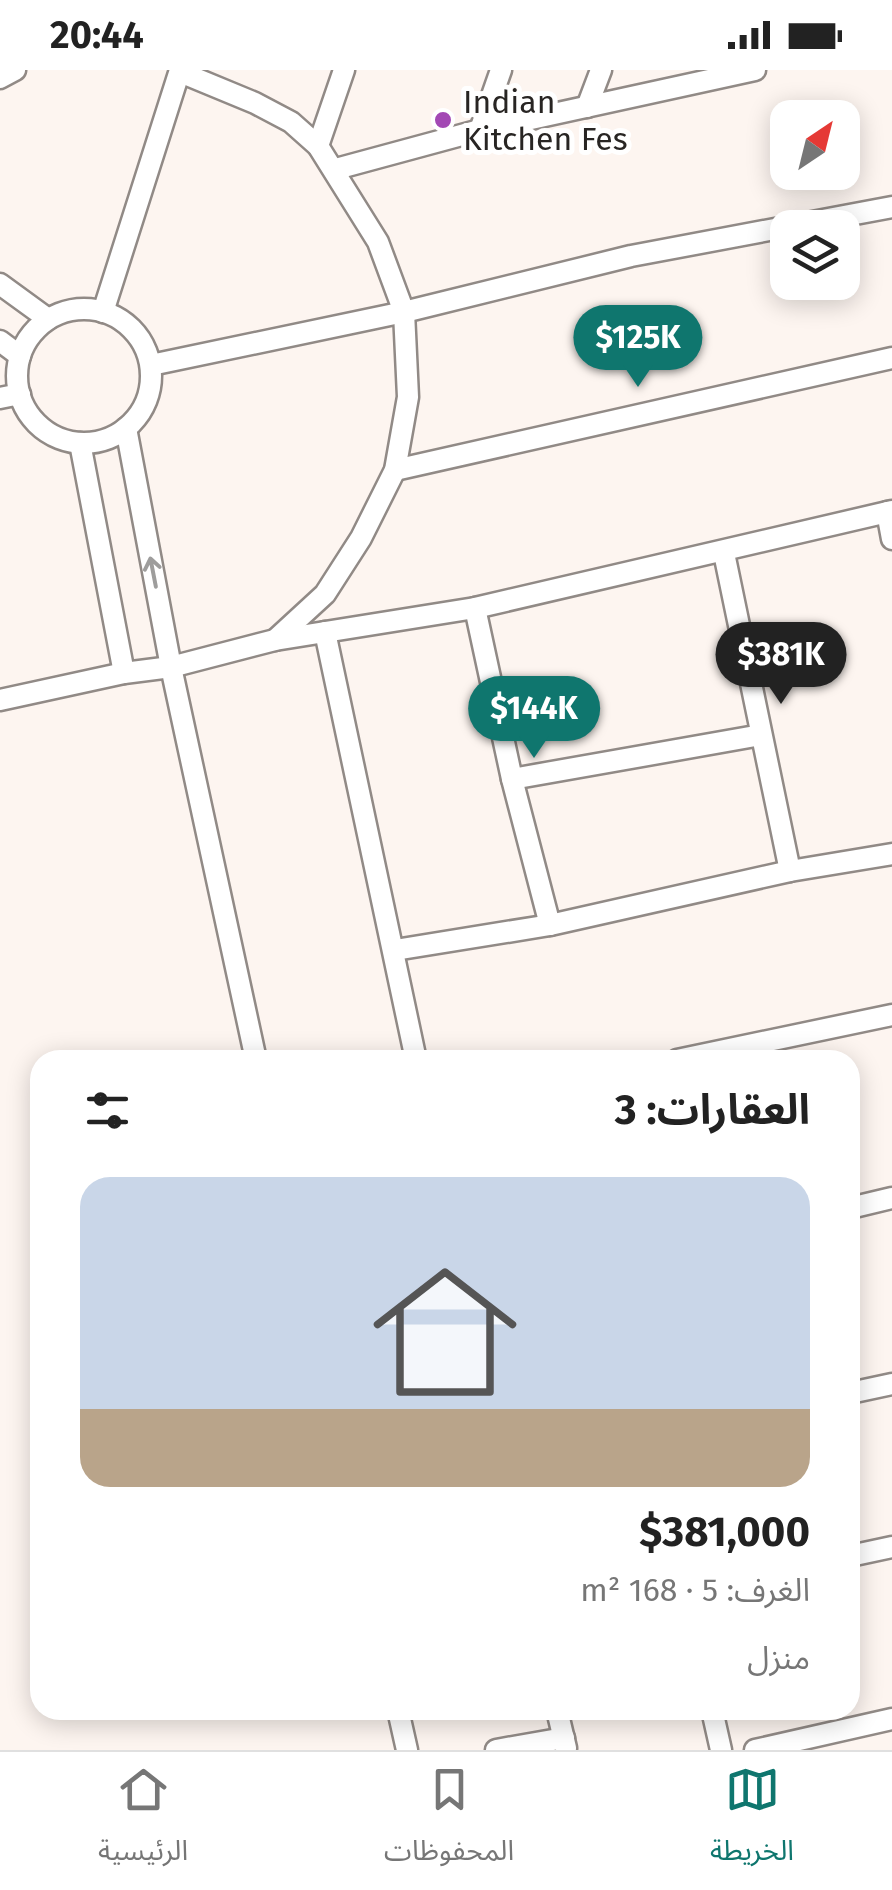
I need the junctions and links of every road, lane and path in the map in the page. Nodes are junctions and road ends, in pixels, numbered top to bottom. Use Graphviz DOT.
graph roads {
  1 [pos="14,70"];
  2 [pos="344,70"];
  3 [pos="501,70"];
  4 [pos="601,70"];
  5 [pos="755,70"];
  6 [pos="180,71"];
  7 [pos="0,78"];
  8 [pos="587,106"];
  9 [pos="480,130"];
  10 [pos="318,146"];
  11 [pos="336,169"];
  12 [pos="892,207"];
  13 [pos="0,284"];
  14 [pos="103,312"];
  15 [pos="404,312"];
  16 [pos="48,320"];
  17 [pos="0,342"];
  18 [pos="20,356"];
  19 [pos="892,358"];
  20 [pos="150,365"];
  21 [pos="10,396"];
  22 [pos="126,428"];
  23 [pos="80,443"];
  24 [pos="395,470"];
  25 [pos="890,512"];
  26 [pos="892,539"];
  27 [pos="724,553"];
  28 [pos="475,608"];
  29 [pos="325,632"];
  30 [pos="276,640"];
  31 [pos="171,668"];
  32 [pos="124,673"];
  33 [pos="0,700"];
  34 [pos="761,735"];
  35 [pos="512,779"];
  36 [pos="892,854"];
  37 [pos="790,871"];
  38 [pos="550,925"];
  39 [pos="395,950"];
  40 [pos="892,1015"];
  41 [pos="254,1050"];
  42 [pos="414,1050"];
  43 [pos="725,1050"];
  44 [pos="892,1198"];
  45 [pos="860,1206"];
  46 [pos="892,1384"];
  47 [pos="860,1391"];
  48 [pos="892,1546"];
  49 [pos="860,1554"];
  50 [pos="892,1719"];
  51 [pos="400,1720"];
  52 [pos="714,1720"];
  53 [pos="565,1744"];
  54 [pos="407,1750"];
  55 [pos="496,1750"];
  56 [pos="722,1750"];
  57 [pos="755,1750"];
  1 -- 7 [label="street"];
  2 -- 10 [label="street"];
  3 -- 9 [label="street"];
  4 -- 8 [label="street"];
  5 -- 8 [label="street"];
  6 -- 10 [label="street"];
  6 -- 14 [label="street"];
  8 -- 9 [label="street"];
  9 -- 11 [label="street"];
  10 -- 11 [label="street"];
  11 -- 15 [label="street"];
  12 -- 15 [label="street"];
  13 -- 16 [label="street"];
  14 -- 16 [label="street"];
  14 -- 20 [label="street"];
  15 -- 20 [label="street"];
  15 -- 24 [label="street"];
  16 -- 18 [label="street"];
  17 -- 18 [label="street"];
  18 -- 21 [label="street"];
  19 -- 24 [label="street"];
  20 -- 22 [label="street"];
  21 -- 23 [label="street"];
  22 -- 23 [label="street"];
  31 -- 22 [label="street, one-way"];
  23 -- 32 [label="street"];
  24 -- 30 [label="street"];
  25 -- 26 [label="street"];
  25 -- 27 [label="street"];
  27 -- 28 [label="street"];
  27 -- 34 [label="street"];
  28 -- 29 [label="street"];
  28 -- 35 [label="street"];
  29 -- 30 [label="street"];
  29 -- 39 [label="street"];
  30 -- 31 [label="street"];
  31 -- 32 [label="street"];
  31 -- 41 [label="street"];
  32 -- 33 [label="street"];
  34 -- 35 [label="street"];
  34 -- 37 [label="street"];
  35 -- 38 [label="street"];
  36 -- 37 [label="street"];
  37 -- 38 [label="street"];
  38 -- 39 [label="street"];
  39 -- 42 [label="street"];
  40 -- 43 [label="street"];
  44 -- 45 [label="street"];
  46 -- 47 [label="street"];
  48 -- 49 [label="street"];
  50 -- 57 [label="street"];
  51 -- 54 [label="street"];
  52 -- 56 [label="street"];
  53 -- 55 [label="street"];
}
